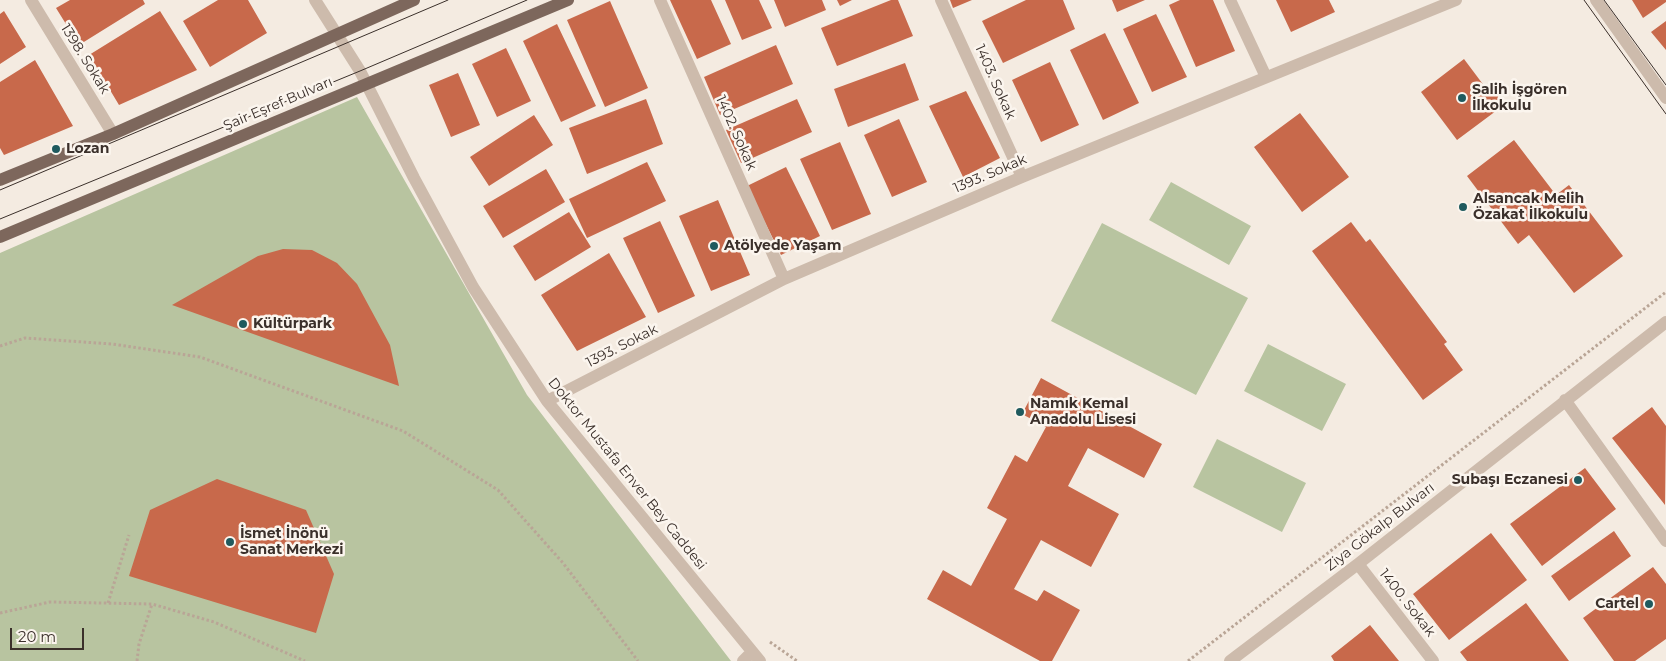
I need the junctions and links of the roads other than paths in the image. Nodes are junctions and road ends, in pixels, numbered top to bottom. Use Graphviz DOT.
graph roads {
  1 [pos="32,0"];
  2 [pos="316,0"];
  3 [pos="414,0"];
  4 [pos="568,0"];
  5 [pos="660,0"];
  6 [pos="941,0"];
  7 [pos="1230,0"];
  8 [pos="1456,0"];
  9 [pos="1596,0"];
  10 [pos="338,34"];
  11 [pos="1266,77"];
  12 [pos="366,84"];
  13 [pos="1666,98"];
  14 [pos="114,134"];
  15 [pos="1022,177"];
  16 [pos="0,180"];
  17 [pos="0,237"];
  18 [pos="784,279"];
  19 [pos="1666,322"];
  20 [pos="1565,400"];
  21 [pos="546,401"];
  22 [pos="1666,542"];
  23 [pos="1358,564"];
  24 [pos="756,656"];
  25 [pos="743,661"];
  26 [pos="1230,661"];
  27 [pos="1433,661"];
  1 -- 14 [label="street, 1398. Sokak"];
  2 -- 10 [label="street, Doktor Mustafa Enver Bey Caddesi"];
  3 -- 10 [label="main road"];
  4 -- 12 [label="main road, Şair Eşref Bulvarı"];
  5 -- 18 [label="street, 1402. Sokak"];
  6 -- 15 [label="street, 1403. Sokak"];
  7 -- 11 [label="street"];
  8 -- 11 [label="street, 1393. Sokak"];
  9 -- 13 [label="street"];
  10 -- 12 [label="street, Doktor Mustafa Enver Bey Caddesi"];
  10 -- 14 [label="main road"];
  11 -- 15 [label="street, 1393. Sokak"];
  12 -- 17 [label="main road, Şair Eşref Bulvarı"];
  12 -- 21 [label="street, Doktor Mustafa Enver Bey Caddesi"];
  14 -- 16 [label="main road"];
  15 -- 18 [label="street, 1393. Sokak"];
  18 -- 21 [label="street, 1393. Sokak"];
  19 -- 20 [label="street, Ziya Gökalp Bulvarı"];
  20 -- 22 [label="street"];
  20 -- 23 [label="street, Ziya Gökalp Bulvarı"];
  21 -- 24 [label="street, Doktor Mustafa Enver Bey Caddesi"];
  23 -- 26 [label="street, Ziya Gökalp Bulvarı"];
  23 -- 27 [label="street, 1400. Sokak"];
  24 -- 25 [label="street"];
}
